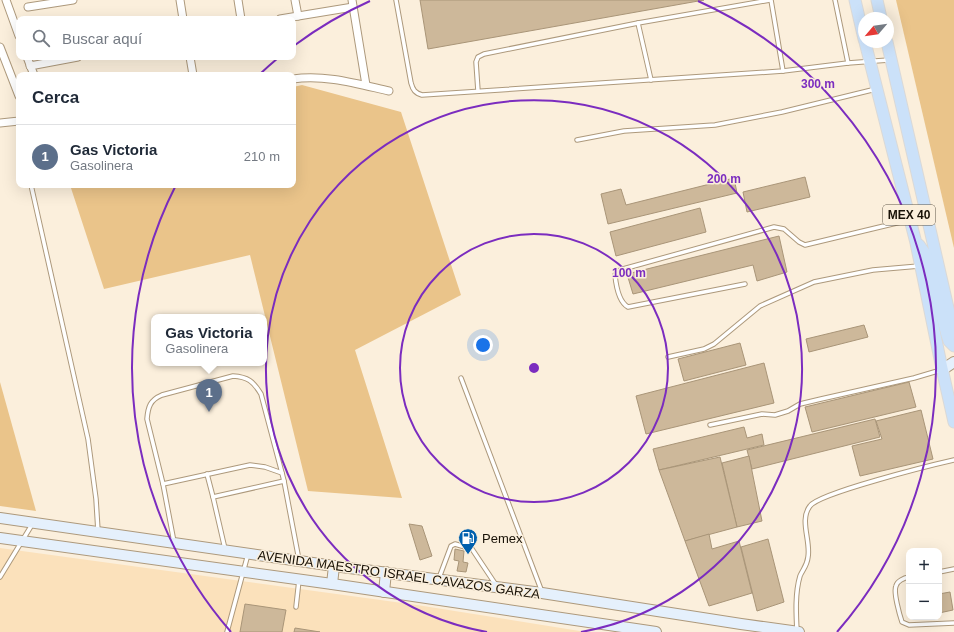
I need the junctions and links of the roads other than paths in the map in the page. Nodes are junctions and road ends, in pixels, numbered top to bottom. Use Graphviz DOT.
graph roads {
  1 [pos="6,0"];
  2 [pos="73,0"];
  3 [pos="180,0"];
  4 [pos="238,0"];
  5 [pos="295,0"];
  6 [pos="396,0"];
  7 [pos="770,0"];
  8 [pos="835,0"];
  9 [pos="855,0"];
  10 [pos="877,0"];
  11 [pos="352,4"];
  12 [pos="28,8"];
  13 [pos="880,12"];
  14 [pos="858,13"];
  15 [pos="183,16"];
  16 [pos="241,16"];
  17 [pos="298,16"];
  18 [pos="638,23"];
  19 [pos="16,28"];
  20 [pos="0,47"];
  21 [pos="866,48"];
  22 [pos="888,48"];
  23 [pos="28,60"];
  24 [pos="62,60"];
  25 [pos="190,60"];
  26 [pos="891,60"];
  27 [pos="869,61"];
  28 [pos="848,63"];
  29 [pos="30,66"];
  30 [pos="783,71"];
  31 [pos="33,72"];
  32 [pos="192,72"];
  33 [pos="296,79"];
  34 [pos="651,80"];
  35 [pos="366,86"];
  36 [pos="16,88"];
  37 [pos="877,89"];
  38 [pos="389,91"];
  39 [pos="478,91"];
  40 [pos="16,121"];
  41 [pos="0,123"];
  42 [pos="577,140"];
  43 [pos="32,188"];
  44 [pos="910,220"];
  45 [pos="916,243"];
  46 [pos="920,266"];
  47 [pos="745,284"];
  48 [pos="954,334"];
  49 [pos="954,346"];
  50 [pos="668,357"];
  51 [pos="954,362"];
  52 [pos="942,370"];
  53 [pos="461,378"];
  54 [pos="954,422"];
  55 [pos="710,425"];
  56 [pos="954,460"];
  57 [pos="208,474"];
  58 [pos="282,474"];
  59 [pos="284,481"];
  60 [pos="163,484"];
  61 [pos="213,497"];
  62 [pos="0,518"];
  63 [pos="34,522"];
  64 [pos="98,531"];
  65 [pos="0,538"];
  66 [pos="22,542"];
  67 [pos="174,542"];
  68 [pos="225,550"];
  69 [pos="248,553"];
  70 [pos="299,561"];
  71 [pos="334,566"];
  72 [pos="954,570"];
  73 [pos="386,572"];
  74 [pos="942,572"];
  75 [pos="243,573"];
  76 [pos="0,577"];
  77 [pos="906,578"];
  78 [pos="299,580"];
  79 [pos="439,580"];
  80 [pos="332,584"];
  81 [pos="498,588"];
  82 [pos="384,592"];
  83 [pos="542,593"];
  84 [pos="296,607"];
  85 [pos="954,622"];
  86 [pos="740,628"];
  87 [pos="227,632"];
  88 [pos="656,632"];
  89 [pos="798,632"];
  1 -- 19 [label="street"];
  2 -- 12 [label="street"];
  3 -- 15 [label="street"];
  4 -- 16 [label="street"];
  5 -- 17 [label="street"];
  6 -- 39 [label="lane"];
  7 -- 18 [label="lane"];
  7 -- 30 [label="lane"];
  8 -- 28 [label="lane"];
  9 -- 14 [label="main road"];
  10 -- 13 [label="main road"];
  11 -- 17 [label="street"];
  11 -- 35 [label="street"];
  18 -- 34 [label="lane"];
  18 -- 39 [label="lane"];
  20 -- 36 [label="street"];
  21 -- 27 [label="main road, MEX 40"];
  22 -- 26 [label="main road, MEX 40"];
  23 -- 29 [label="street"];
  24 -- 29 [label="street"];
  25 -- 32 [label="street"];
  26 -- 27 [label="lane"];
  26 -- 48 [label="main road, MEX 40"];
  27 -- 28 [label="lane"];
  27 -- 37 [label="main road, MEX 40"];
  28 -- 30 [label="lane"];
  29 -- 31 [label="street"];
  30 -- 34 [label="lane"];
  33 -- 35 [label="street"];
  34 -- 39 [label="lane"];
  35 -- 38 [label="street"];
  37 -- 42 [label="lane"];
  37 -- 44 [label="main road, MEX 40"];
  40 -- 41 [label="street"];
  43 -- 64 [label="lane"];
  44 -- 45 [label="main road, MEX 40"];
  44 -- 47 [label="lane"];
  45 -- 46 [label="main road, MEX 40"];
  45 -- 49 [label="main road"];
  46 -- 50 [label="lane"];
  46 -- 52 [label="main road, MEX 40"];
  51 -- 52 [label="main road"];
  52 -- 54 [label="main road, MEX 40"];
  52 -- 55 [label="lane"];
  53 -- 83 [label="lane"];
  56 -- 89 [label="lane"];
  57 -- 58 [label="lane"];
  57 -- 60 [label="lane"];
  57 -- 61 [label="lane"];
  58 -- 59 [label="lane"];
  58 -- 60 [label="lane"];
  59 -- 61 [label="lane"];
  59 -- 70 [label="lane"];
  60 -- 67 [label="lane"];
  61 -- 68 [label="lane"];
  62 -- 63 [label="main road, AVENIDA MAESTRO ISRAEL CAVAZOS GARZA"];
  63 -- 64 [label="main road, AVENIDA MAESTRO ISRAEL CAVAZOS GARZA"];
  63 -- 66 [label="lane"];
  64 -- 67 [label="main road, AVENIDA MAESTRO ISRAEL CAVAZOS GARZA"];
  65 -- 66 [label="main road, AVENIDA MAESTRO ISRAEL CAVAZOS GARZA"];
  66 -- 75 [label="main road, AVENIDA MAESTRO ISRAEL CAVAZOS GARZA"];
  66 -- 76 [label="lane"];
  67 -- 68 [label="main road, AVENIDA MAESTRO ISRAEL CAVAZOS GARZA"];
  68 -- 69 [label="main road, AVENIDA MAESTRO ISRAEL CAVAZOS GARZA"];
  69 -- 70 [label="main road, AVENIDA MAESTRO ISRAEL CAVAZOS GARZA"];
  69 -- 75 [label="lane"];
  70 -- 71 [label="main road, AVENIDA MAESTRO ISRAEL CAVAZOS GARZA"];
  71 -- 73 [label="main road, AVENIDA MAESTRO ISRAEL CAVAZOS GARZA"];
  71 -- 80 [label="main road"];
  72 -- 74 [label="lane"];
  73 -- 79 [label="main road, AVENIDA MAESTRO ISRAEL CAVAZOS GARZA"];
  73 -- 82 [label="main road"];
  75 -- 78 [label="main road, AVENIDA MAESTRO ISRAEL CAVAZOS GARZA"];
  75 -- 87 [label="lane"];
  77 -- 85 [label="lane"];
  78 -- 80 [label="main road, AVENIDA MAESTRO ISRAEL CAVAZOS GARZA"];
  78 -- 84 [label="lane"];
  79 -- 81 [label="main road, AVENIDA MAESTRO ISRAEL CAVAZOS GARZA"];
  79 -- 81 [label="lane"];
  80 -- 82 [label="main road, AVENIDA MAESTRO ISRAEL CAVAZOS GARZA"];
  81 -- 83 [label="main road, AVENIDA MAESTRO ISRAEL CAVAZOS GARZA"];
  82 -- 88 [label="main road, AVENIDA MAESTRO ISRAEL CAVAZOS GARZA"];
  83 -- 86 [label="main road, AVENIDA MAESTRO ISRAEL CAVAZOS GARZA"];
  86 -- 89 [label="main road, AVENIDA MAESTRO ISRAEL CAVAZOS GARZA"];
}
